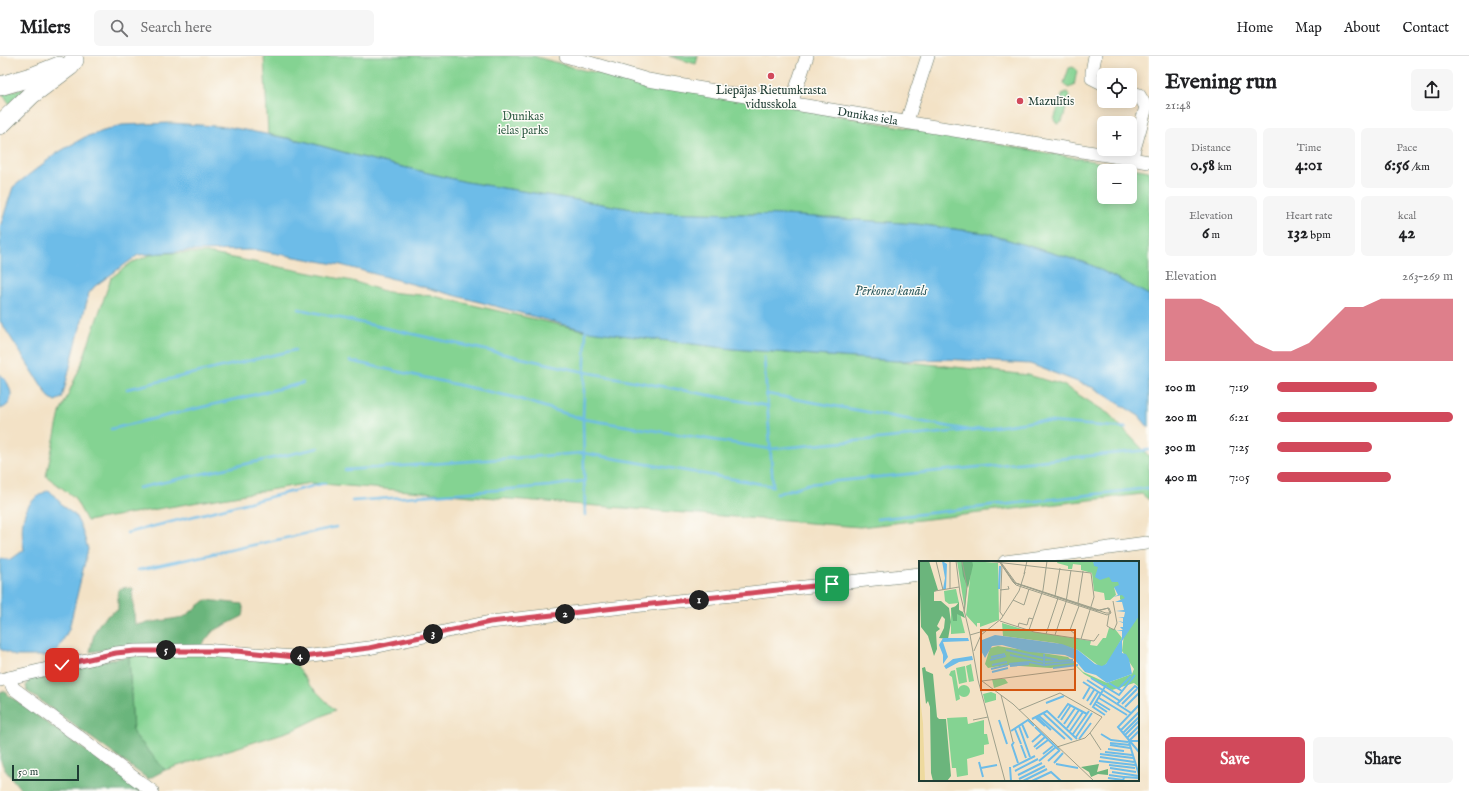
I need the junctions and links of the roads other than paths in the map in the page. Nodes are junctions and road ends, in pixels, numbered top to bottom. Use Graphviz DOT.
graph roads {
  1 [pos="566,56"];
  2 [pos="807,56"];
  3 [pos="928,56"];
  4 [pos="1095,56"];
  5 [pos="77,58"];
  6 [pos="591,60"];
  7 [pos="1097,80"];
  8 [pos="0,86"];
  9 [pos="1137,94"];
  10 [pos="0,96"];
  11 [pos="791,104"];
  12 [pos="0,119"];
  13 [pos="907,121"];
  14 [pos="0,125"];
  15 [pos="1131,160"];
  16 [pos="1149,162"];
  17 [pos="1146,542"];
  18 [pos="1012,561"];
  19 [pos="919,574"];
  20 [pos="4,679"];
  21 [pos="152,791"];
  1 -- 6 [label="street, Dunikas iela"];
  2 -- 11 [label="street"];
  3 -- 13 [label="street"];
  4 -- 7 [label="street"];
  5 -- 8 [label="highway"];
  5 -- 14 [label="highway"];
  6 -- 11 [label="street, Dunikas iela"];
  9 -- 15 [label="street"];
  10 -- 12 [label="highway"];
  11 -- 13 [label="street, Dunikas iela"];
  13 -- 15 [label="street, Dunikas iela"];
  15 -- 16 [label="street, Dunikas iela"];
  17 -- 18 [label="street"];
  19 -- 20 [label="street"];
  20 -- 21 [label="street"];
}
